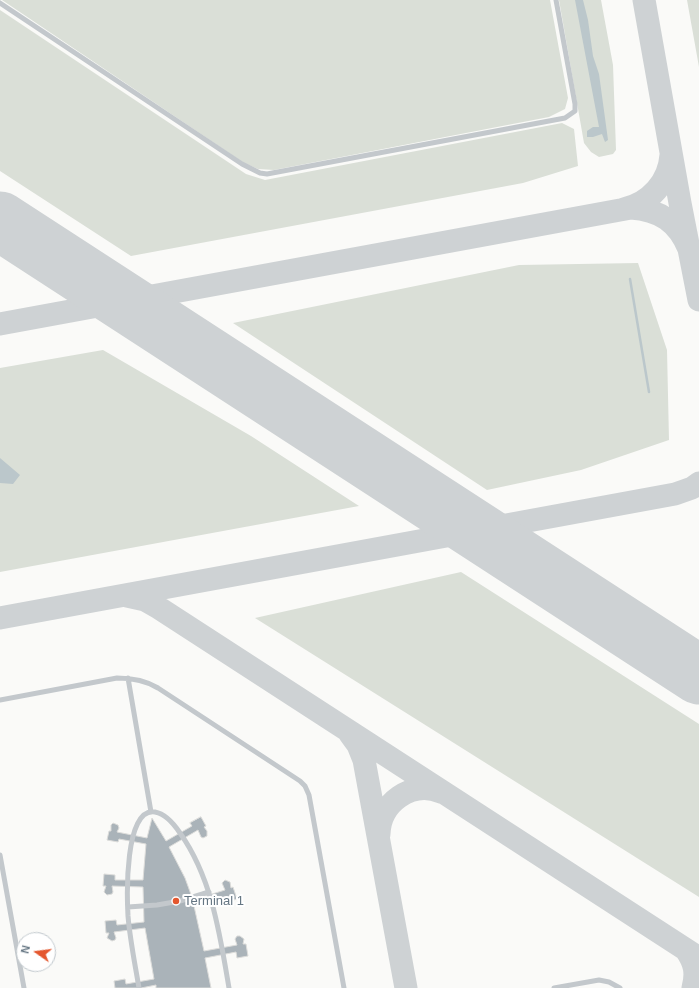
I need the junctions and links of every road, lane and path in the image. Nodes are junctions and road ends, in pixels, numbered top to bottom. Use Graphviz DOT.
graph roads {
  1 [pos="556,0"];
  2 [pos="0,3"];
  3 [pos="128,678"];
  4 [pos="0,700"];
  5 [pos="151,812"];
  6 [pos="0,856"];
  7 [pos="6,888"];
  8 [pos="0,889"];
  9 [pos="209,892"];
  10 [pos="128,907"];
  11 [pos="24,988"];
  12 [pos="139,988"];
  13 [pos="229,988"];
  14 [pos="344,988"];
  15 [pos="554,988"];
  16 [pos="620,988"];
  1 -- 2 [label="lane"];
  3 -- 4 [label="lane"];
  3 -- 5 [label="lane"];
  3 -- 14 [label="lane"];
  5 -- 9 [label="lane"];
  5 -- 10 [label="lane"];
  6 -- 7 [label="lane"];
  7 -- 8 [label="lane"];
  7 -- 11 [label="lane"];
  9 -- 10 [label="lane"];
  9 -- 13 [label="lane"];
  10 -- 12 [label="lane"];
  15 -- 16 [label="lane"];
}
